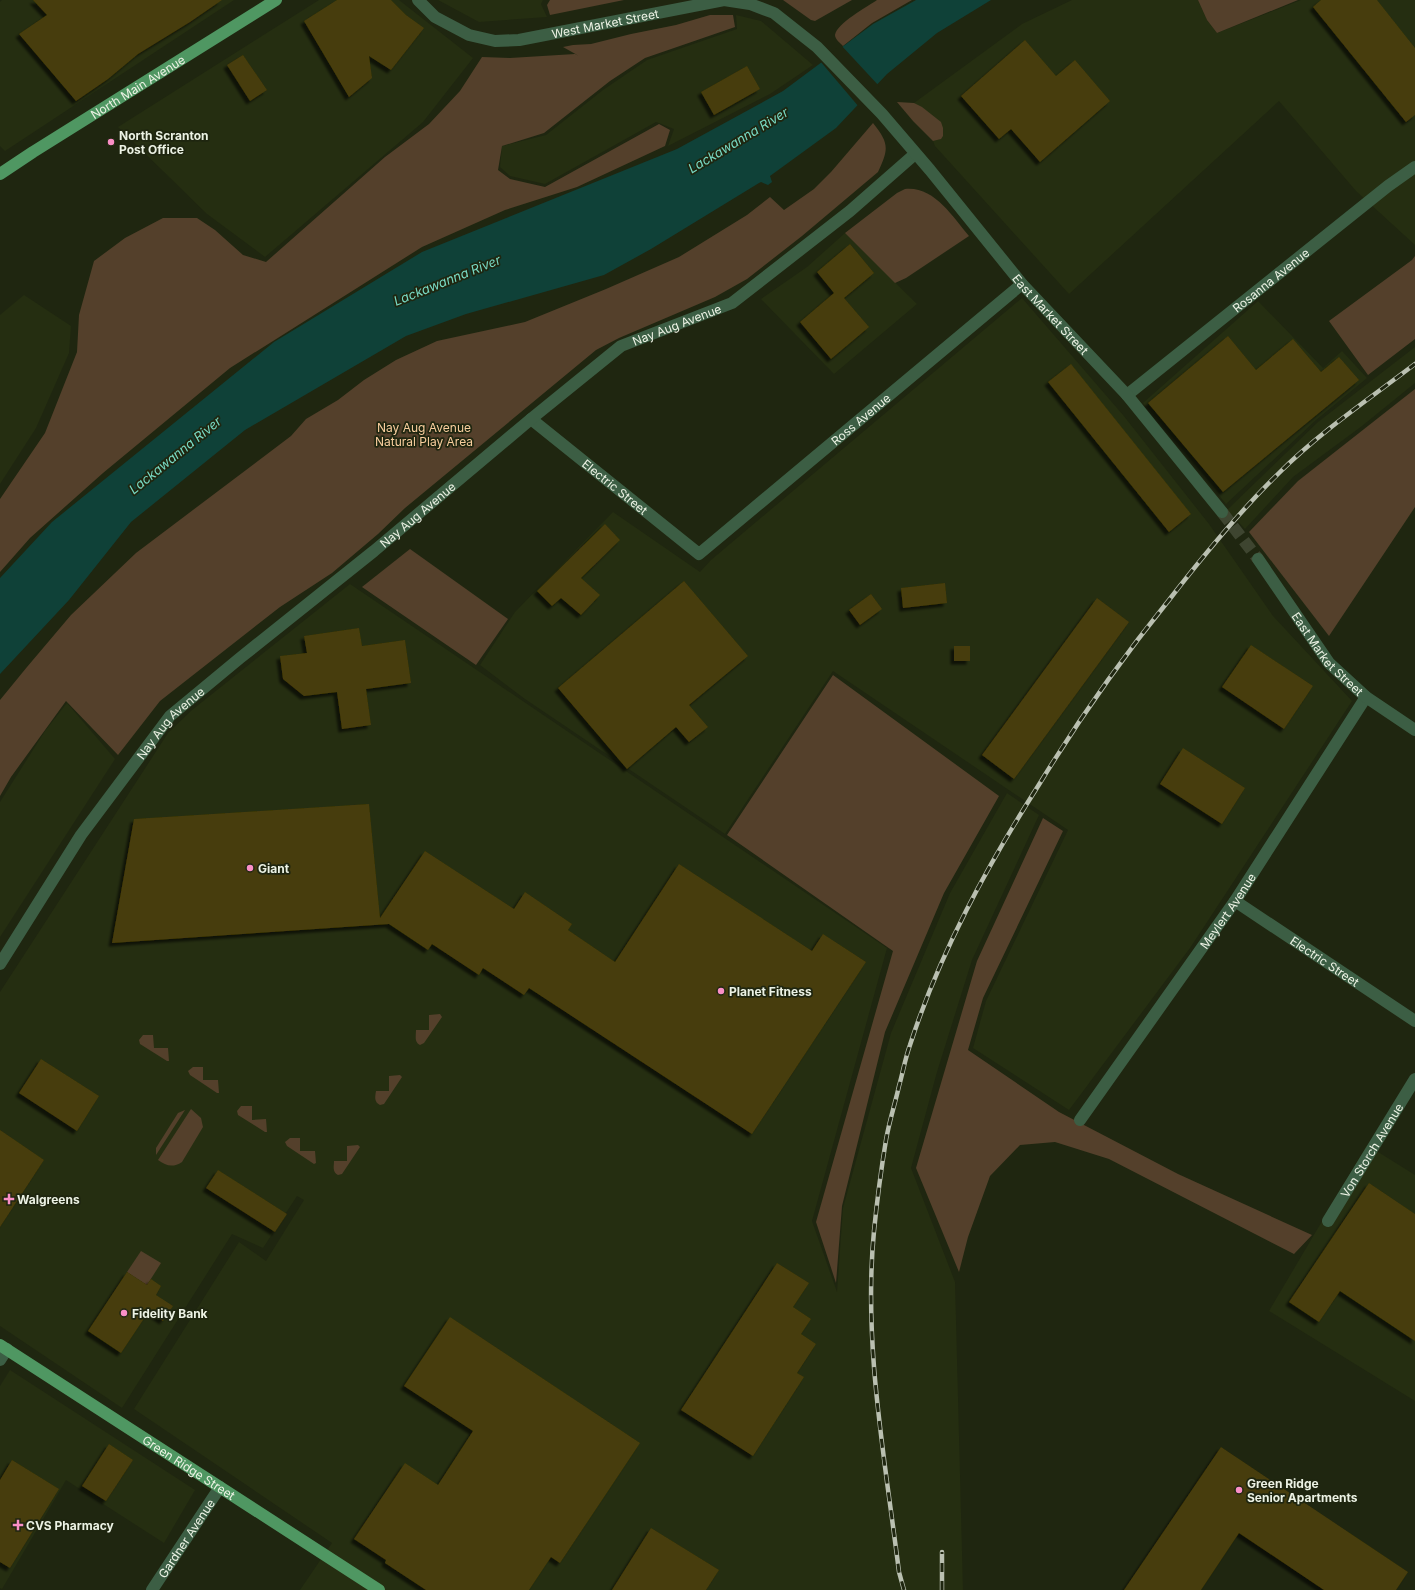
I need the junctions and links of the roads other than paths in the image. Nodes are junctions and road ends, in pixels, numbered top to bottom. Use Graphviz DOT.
graph roads {
  1 [pos="276,0"];
  2 [pos="418,0"];
  3 [pos="882,114"];
  4 [pos="915,154"];
  5 [pos="1415,167"];
  6 [pos="1,172"];
  7 [pos="1022,284"];
  8 [pos="1127,395"];
  9 [pos="531,418"];
  10 [pos="1222,512"];
  11 [pos="699,554"];
  12 [pos="1258,559"];
  13 [pos="1366,697"];
  14 [pos="1415,730"];
  15 [pos="1235,900"];
  16 [pos="0,964"];
  17 [pos="1415,1021"];
  18 [pos="1415,1079"];
  19 [pos="1080,1120"];
  20 [pos="1328,1221"];
  21 [pos="3,1347"];
  22 [pos="0,1360"];
  23 [pos="220,1487"];
  24 [pos="152,1590"];
  25 [pos="379,1590"];
  1 -- 6 [label="main road, North Main Avenue"];
  2 -- 3 [label="street, West Market Street"];
  3 -- 4 [label="street, East Market Street"];
  4 -- 7 [label="street, East Market Street"];
  4 -- 9 [label="street, Nay Aug Avenue"];
  5 -- 8 [label="street, Rosanna Avenue"];
  7 -- 8 [label="street, East Market Street"];
  7 -- 11 [label="street, Ross Avenue"];
  8 -- 10 [label="street, East Market Street"];
  9 -- 11 [label="street, Electric Street"];
  9 -- 16 [label="street, Nay Aug Avenue"];
  12 -- 13 [label="street, East Market Street"];
  13 -- 14 [label="street, East Market Street"];
  13 -- 15 [label="street, Meylert Avenue"];
  15 -- 17 [label="street, Electric Street"];
  15 -- 19 [label="street, Meylert Avenue"];
  18 -- 20 [label="street, Von Storch Avenue"];
  21 -- 22 [label="street"];
  21 -- 23 [label="main road, Green Ridge Street"];
  23 -- 24 [label="street, Gardner Avenue"];
  23 -- 25 [label="main road, Green Ridge Street"];
}
